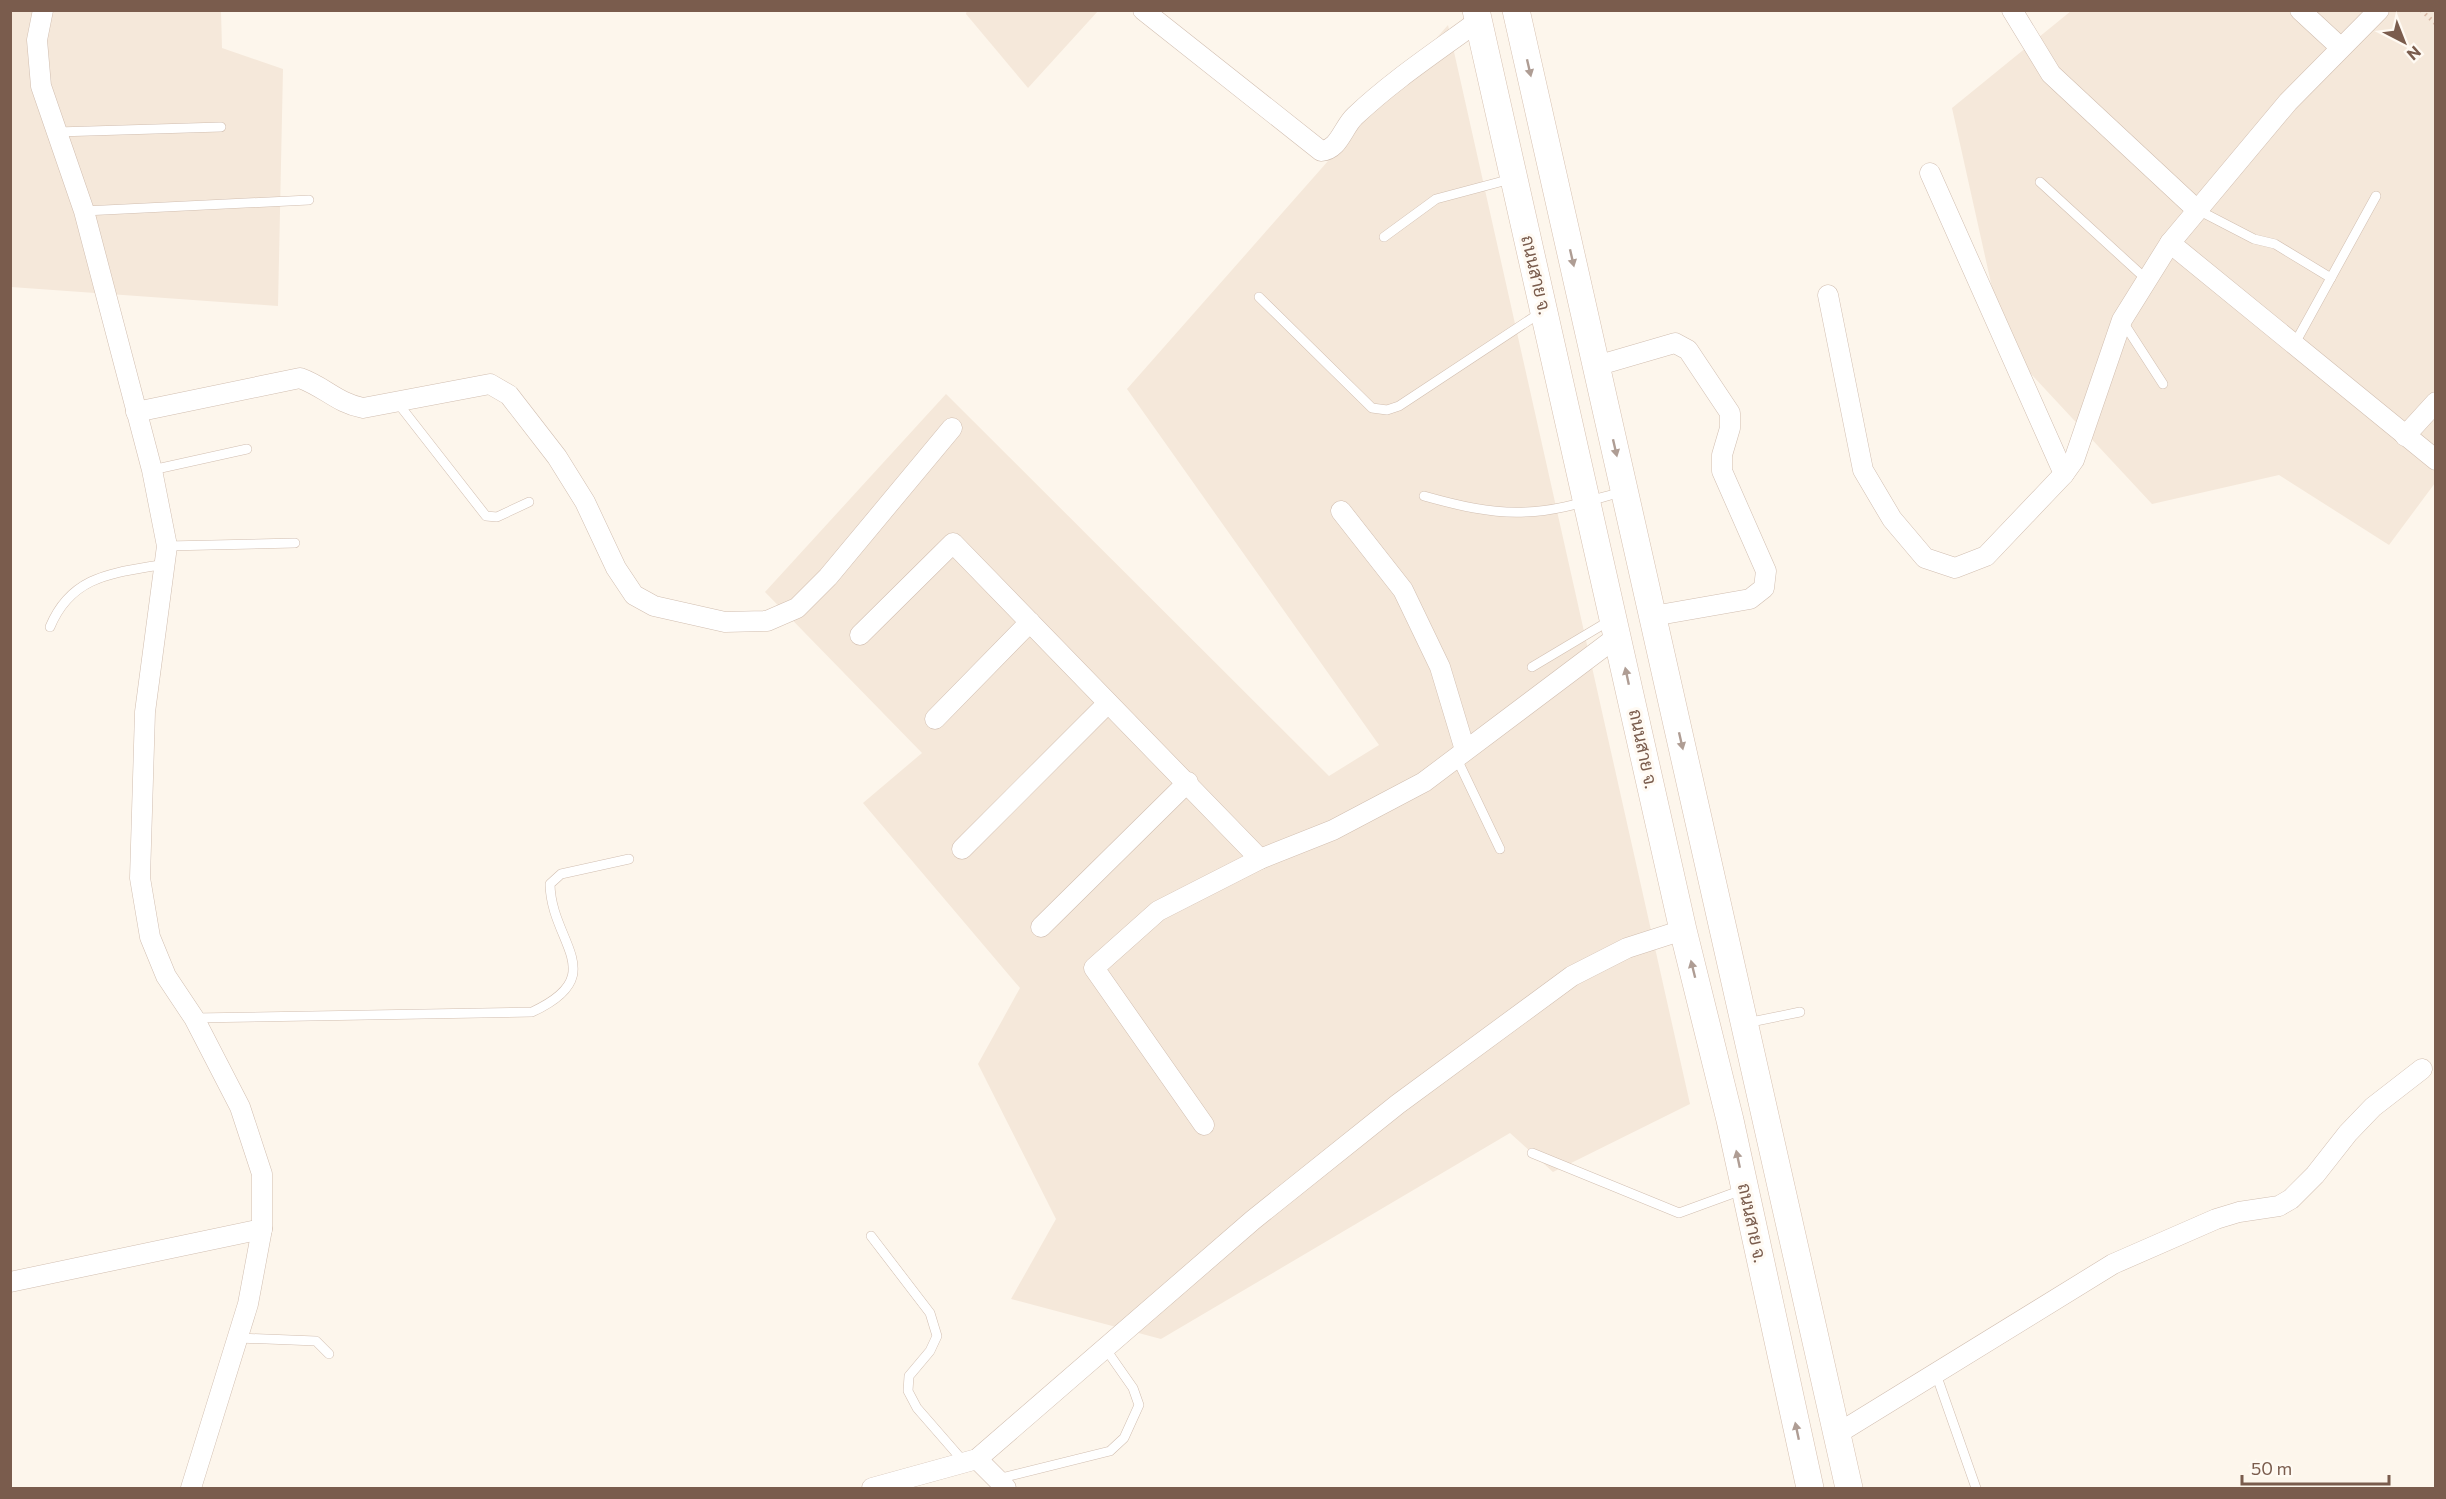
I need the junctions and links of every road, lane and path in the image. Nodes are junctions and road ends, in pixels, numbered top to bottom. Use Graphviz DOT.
graph roads {
  1 [pos="43,10"];
  2 [pos="1143,10"];
  3 [pos="1516,10"];
  4 [pos="2012,10"];
  5 [pos="2300,10"];
  6 [pos="2379,10"];
  7 [pos="2421,10"];
  8 [pos="1477,16"];
  9 [pos="2436,24"];
  10 [pos="2340,48"];
  11 [pos="221,127"];
  12 [pos="57,132"];
  13 [pos="1930,173"];
  14 [pos="1514,179"];
  15 [pos="2040,182"];
  16 [pos="2376,196"];
  17 [pos="309,200"];
  18 [pos="2197,210"];
  19 [pos="84,211"];
  20 [pos="1384,237"];
  21 [pos="2170,243"];
  22 [pos="2331,278"];
  23 [pos="2146,279"];
  24 [pos="1828,294"];
  25 [pos="1259,297"];
  26 [pos="1544,310"];
  27 [pos="2122,320"];
  28 [pos="2294,345"];
  29 [pos="1596,366"];
  30 [pos="2163,384"];
  31 [pos="397,402"];
  32 [pos="2436,402"];
  33 [pos="136,412"];
  34 [pos="952,428"];
  35 [pos="2404,436"];
  36 [pos="247,449"];
  37 [pos="2436,460"];
  38 [pos="152,470"];
  39 [pos="2064,474"];
  40 [pos="1625,491"];
  41 [pos="1424,496"];
  42 [pos="529,502"];
  43 [pos="1587,502"];
  44 [pos="1341,511"];
  45 [pos="295,543"];
  46 [pos="166,555"];
  47 [pos="1653,616"];
  48 [pos="1030,622"];
  49 [pos="50,627"];
  50 [pos="1616,627"];
  51 [pos="860,635"];
  52 [pos="1532,667"];
  53 [pos="1108,703"];
  54 [pos="934,718"];
  55 [pos="1461,754"];
  56 [pos="1188,782"];
  57 [pos="962,849"];
  58 [pos="1500,849"];
  59 [pos="629,859"];
  60 [pos="1260,859"];
  61 [pos="1041,927"];
  62 [pos="1683,930"];
  63 [pos="1800,1012"];
  64 [pos="194,1018"];
  65 [pos="1745,1023"];
  66 [pos="2422,1070"];
  67 [pos="1204,1125"];
  68 [pos="1532,1153"];
  69 [pos="1744,1189"];
  70 [pos="262,1229"];
  71 [pos="871,1236"];
  72 [pos="10,1282"];
  73 [pos="238,1338"];
  74 [pos="1105,1348"];
  75 [pos="329,1354"];
  76 [pos="1936,1374"];
  77 [pos="1837,1434"];
  78 [pos="971,1461"];
  79 [pos="1002,1484"];
  80 [pos="191,1488"];
  81 [pos="872,1488"];
  82 [pos="1810,1488"];
  83 [pos="1850,1488"];
  84 [pos="1976,1488"];
  1 -- 12 [label="street"];
  2 -- 8 [label="street"];
  3 -- 29 [label="main road, ถนนสาย จ., one-way"];
  4 -- 18 [label="street"];
  5 -- 10 [label="street"];
  6 -- 10 [label="street"];
  7 -- 9 [label="path"];
  8 -- 14 [label="main road, ถนนสาย จ."];
  10 -- 18 [label="street"];
  11 -- 12 [label="lane"];
  12 -- 19 [label="street"];
  13 -- 39 [label="street"];
  14 -- 20 [label="lane"];
  14 -- 26 [label="main road, ถนนสาย จ."];
  15 -- 23 [label="lane"];
  16 -- 22 [label="lane"];
  17 -- 19 [label="lane"];
  18 -- 21 [label="street"];
  18 -- 22 [label="lane"];
  19 -- 33 [label="street"];
  21 -- 23 [label="street"];
  21 -- 28 [label="street"];
  22 -- 28 [label="lane"];
  23 -- 27 [label="street"];
  24 -- 39 [label="street"];
  25 -- 26 [label="lane"];
  26 -- 43 [label="main road, ถนนสาย จ."];
  27 -- 30 [label="lane"];
  27 -- 39 [label="street"];
  28 -- 35 [label="street"];
  29 -- 40 [label="main road, ถนนสาย จ., one-way"];
  29 -- 47 [label="street"];
  31 -- 33 [label="street"];
  31 -- 34 [label="street"];
  31 -- 42 [label="lane"];
  32 -- 35 [label="street"];
  33 -- 38 [label="street"];
  35 -- 37 [label="street"];
  36 -- 38 [label="lane"];
  38 -- 46 [label="street"];
  40 -- 43 [label="lane"];
  40 -- 47 [label="main road, ถนนสาย จ."];
  41 -- 43 [label="lane"];
  43 -- 50 [label="main road, ถนนสาย จ."];
  44 -- 55 [label="street"];
  45 -- 46 [label="lane"];
  46 -- 49 [label="lane"];
  46 -- 64 [label="street"];
  47 -- 65 [label="main road, ถนนสาย จ., one-way"];
  48 -- 51 [label="street"];
  48 -- 53 [label="street"];
  48 -- 54 [label="street"];
  50 -- 52 [label="lane"];
  50 -- 55 [label="street"];
  62 -- 50 [label="main road, ถนนสาย จ., one-way"];
  53 -- 56 [label="street"];
  53 -- 57 [label="street"];
  55 -- 58 [label="lane"];
  55 -- 60 [label="street"];
  56 -- 60 [label="street"];
  56 -- 61 [label="street"];
  59 -- 64 [label="lane"];
  60 -- 67 [label="street"];
  69 -- 62 [label="main road, ถนนสาย จ., one-way"];
  62 -- 74 [label="street"];
  63 -- 65 [label="lane"];
  64 -- 70 [label="street"];
  65 -- 77 [label="main road, ถนนสาย จ."];
  66 -- 76 [label="street"];
  68 -- 69 [label="lane"];
  82 -- 69 [label="main road, ถนนสาย จ., one-way"];
  70 -- 72 [label="street"];
  70 -- 73 [label="street"];
  71 -- 78 [label="lane"];
  73 -- 75 [label="lane"];
  73 -- 80 [label="street"];
  74 -- 78 [label="street"];
  74 -- 79 [label="lane"];
  76 -- 77 [label="street"];
  76 -- 84 [label="lane"];
  77 -- 83 [label="main road, ถนนสาย จ."];
  78 -- 79 [label="street"];
  78 -- 81 [label="street"];
}
